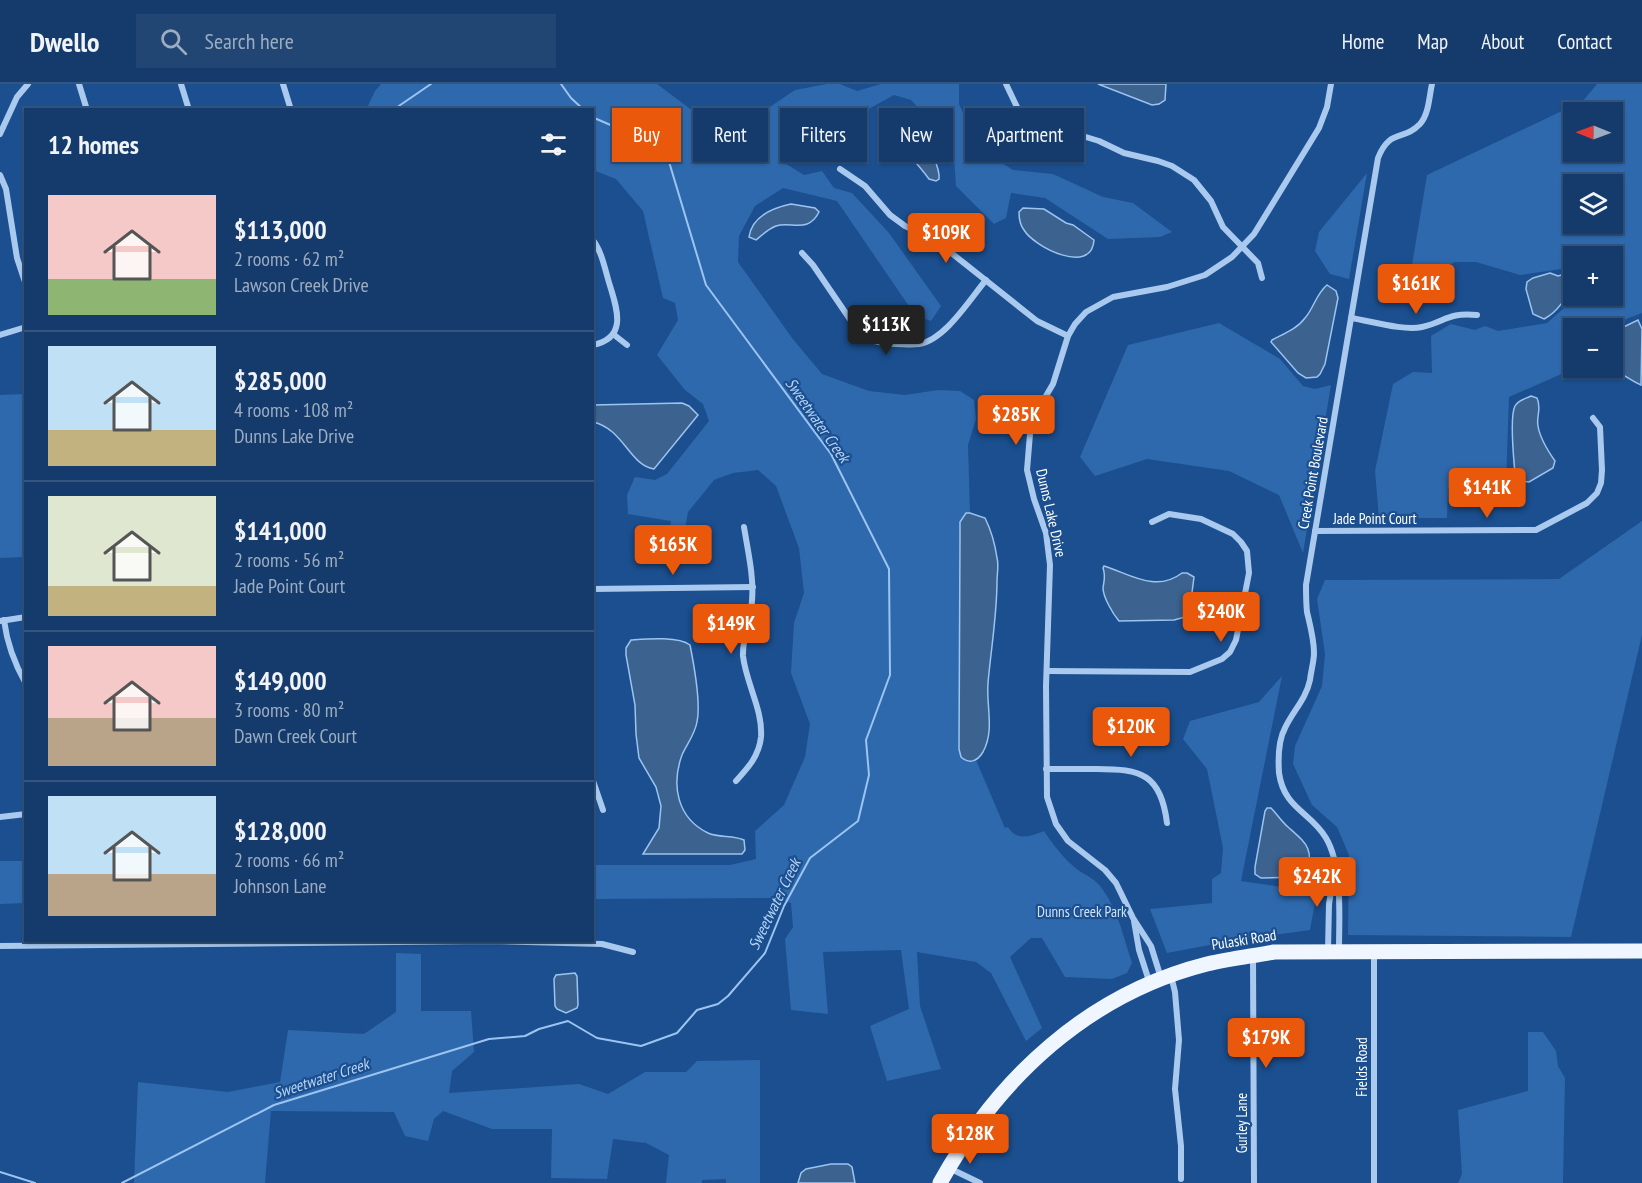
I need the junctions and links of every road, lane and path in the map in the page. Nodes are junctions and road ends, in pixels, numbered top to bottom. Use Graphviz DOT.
graph roads {
  1 [pos="28,84"];
  2 [pos="79,84"];
  3 [pos="181,84"];
  4 [pos="283,84"];
  5 [pos="1006,84"];
  6 [pos="1331,84"];
  7 [pos="1432,84"];
  8 [pos="86,108"];
  9 [pos="188,108"];
  10 [pos="290,108"];
  11 [pos="0,134"];
  12 [pos="840,169"];
  13 [pos="0,176"];
  14 [pos="594,243"];
  15 [pos="1242,247"];
  16 [pos="802,253"];
  17 [pos="1262,278"];
  18 [pos="24,279"];
  19 [pos="986,280"];
  20 [pos="1477,315"];
  21 [pos="1351,318"];
  22 [pos="24,328"];
  23 [pos="613,334"];
  24 [pos="0,335"];
  25 [pos="1068,336"];
  26 [pos="594,344"];
  27 [pos="627,345"];
  28 [pos="1593,418"];
  29 [pos="1152,522"];
  30 [pos="744,527"];
  31 [pos="1315,531"];
  32 [pos="753,586"];
  33 [pos="594,588"];
  34 [pos="24,617"];
  35 [pos="2,621"];
  36 [pos="1047,671"];
  37 [pos="24,681"];
  38 [pos="1046,769"];
  39 [pos="736,781"];
  40 [pos="594,784"];
  41 [pos="603,810"];
  42 [pos="24,814"];
  43 [pos="0,817"];
  44 [pos="1167,823"];
  45 [pos="1335,867"];
  46 [pos="1133,918"];
  47 [pos="393,942"];
  48 [pos="528,942"];
  49 [pos="0,946"];
  50 [pos="1334,951"];
  51 [pos="1374,951"];
  52 [pos="1642,951"];
  53 [pos="633,952"];
  54 [pos="1253,955"];
  55 [pos="1161,980"];
  56 [pos="949,1167"];
  57 [pos="1181,1179"];
  58 [pos="940,1183"];
  59 [pos="980,1183"];
  60 [pos="1254,1183"];
  61 [pos="1374,1183"];
  1 -- 11 [label="street"];
  2 -- 8 [label="street"];
  3 -- 9 [label="street"];
  4 -- 10 [label="street"];
  5 -- 15 [label="street"];
  6 -- 15 [label="street, Dunns Lake Drive"];
  7 -- 21 [label="street, Creek Point Boulevard"];
  12 -- 19 [label="street"];
  13 -- 18 [label="street"];
  14 -- 23 [label="street"];
  15 -- 17 [label="street"];
  15 -- 25 [label="street, Dunns Lake Drive"];
  16 -- 19 [label="street"];
  19 -- 25 [label="street"];
  20 -- 21 [label="street"];
  21 -- 31 [label="street, Creek Point Boulevard"];
  22 -- 24 [label="street"];
  23 -- 26 [label="street"];
  23 -- 27 [label="street"];
  25 -- 36 [label="street, Dunns Lake Drive"];
  28 -- 31 [label="street, Jade Point Court"];
  29 -- 36 [label="street"];
  30 -- 32 [label="street"];
  31 -- 45 [label="street, Creek Point Boulevard"];
  32 -- 33 [label="street"];
  32 -- 39 [label="street"];
  34 -- 35 [label="street"];
  35 -- 37 [label="street"];
  36 -- 38 [label="street, Dunns Lake Drive"];
  38 -- 44 [label="street"];
  38 -- 46 [label="street, Dunns Lake Drive"];
  40 -- 41 [label="street"];
  42 -- 43 [label="street"];
  45 -- 50 [label="street, Creek Point Boulevard"];
  45 -- 50 [label="street, Creek Point Boulevard"];
  46 -- 55 [label="street"];
  46 -- 55 [label="street"];
  47 -- 49 [label="street"];
  48 -- 53 [label="street"];
  50 -- 51 [label="main road, Pulaski Road"];
  50 -- 54 [label="main road, Pulaski Road"];
  51 -- 52 [label="main road, Pulaski Road"];
  51 -- 61 [label="street, Fields Road"];
  54 -- 55 [label="main road, Pulaski Road"];
  54 -- 60 [label="street, Gurley Lane"];
  55 -- 56 [label="main road, Pulaski Road"];
  55 -- 57 [label="street"];
  56 -- 58 [label="main road, Pulaski Road"];
  56 -- 59 [label="street"];
}
